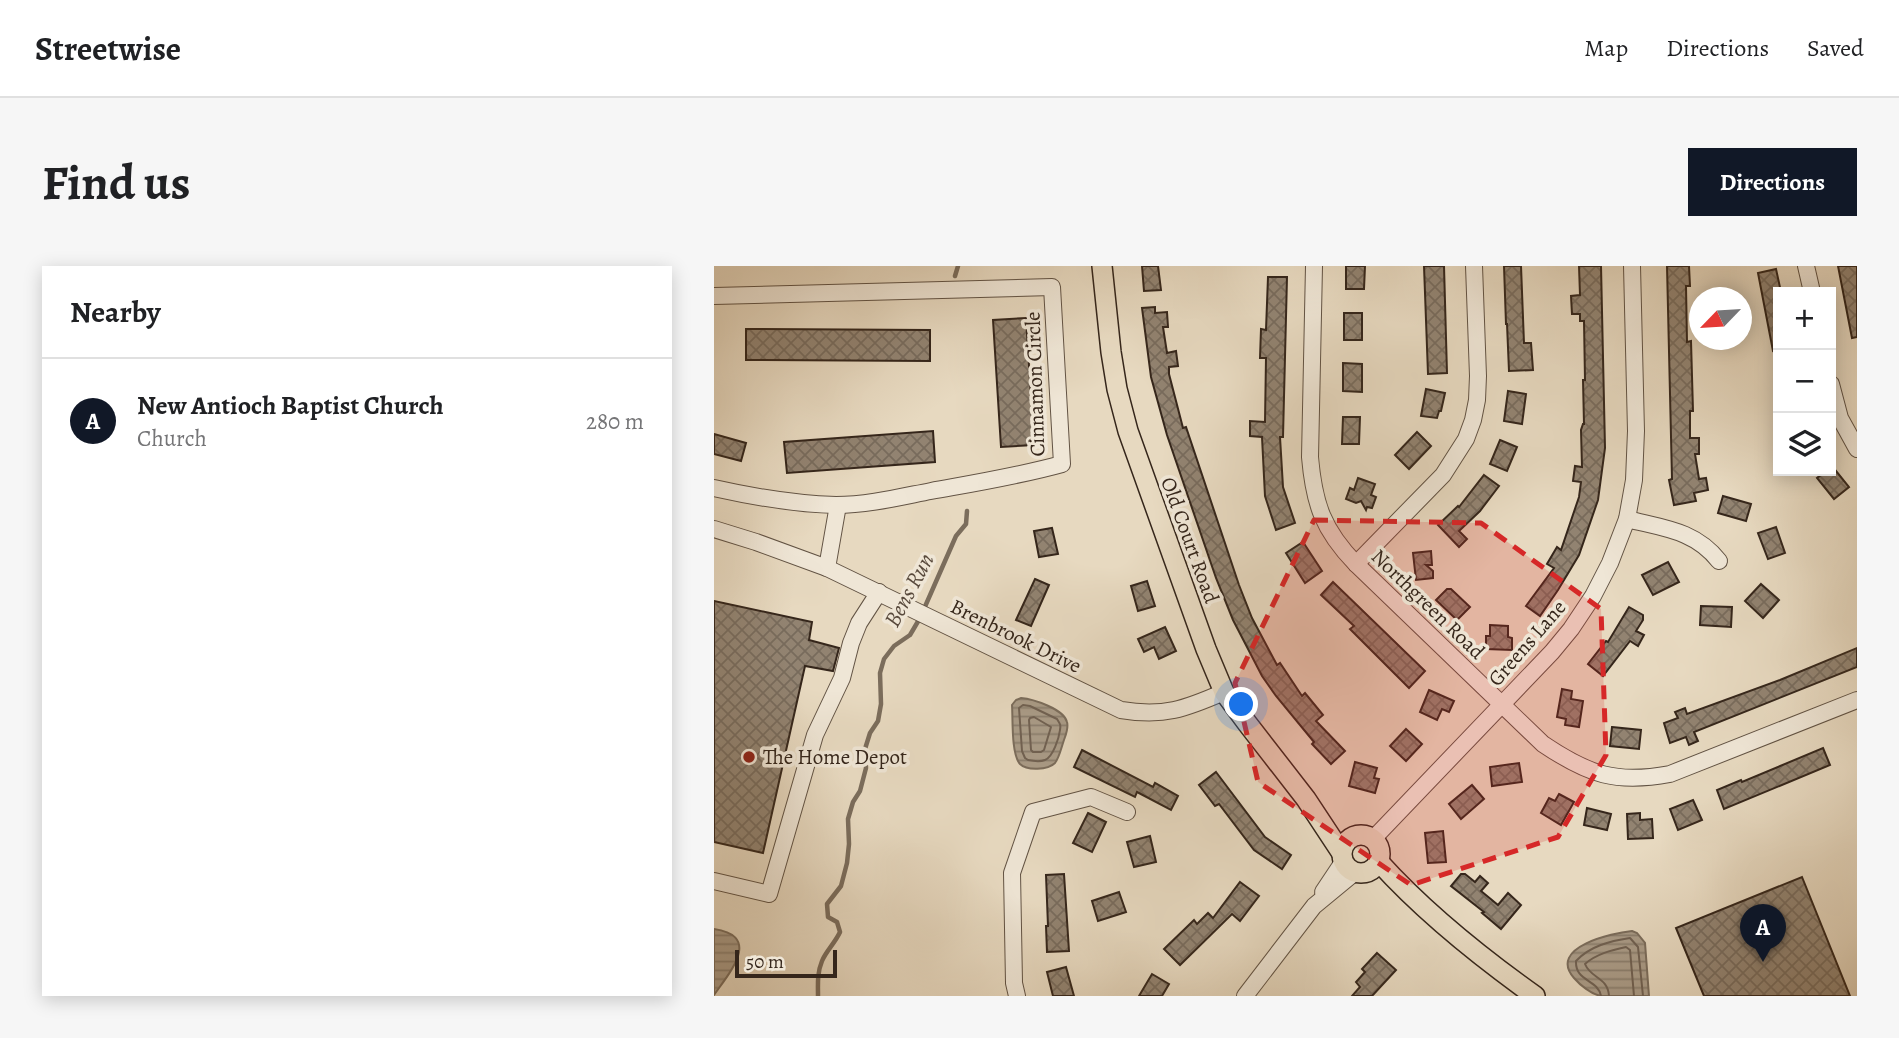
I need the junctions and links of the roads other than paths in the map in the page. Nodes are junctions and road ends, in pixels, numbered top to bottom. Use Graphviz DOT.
graph roads {
  1 [pos="1102,266"];
  2 [pos="1314,266"];
  3 [pos="1474,266"];
  4 [pos="1632,266"];
  5 [pos="1807,266"];
  6 [pos="1811,287"];
  7 [pos="714,296"];
  8 [pos="1836,403"];
  9 [pos="1857,449"];
  10 [pos="714,488"];
  11 [pos="838,505"];
  12 [pos="1627,519"];
  13 [pos="714,529"];
  14 [pos="1719,561"];
  15 [pos="1356,564"];
  16 [pos="827,568"];
  17 [pos="879,592"];
  18 [pos="1224,692"];
  19 [pos="1857,700"];
  20 [pos="1502,703"];
  21 [pos="1127,812"];
  22 [pos="1373,839"];
  23 [pos="1355,860"];
  24 [pos="714,881"];
  25 [pos="1017,996"];
  26 [pos="1245,996"];
  27 [pos="1535,996"];
  1 -- 18 [label="main road, Old Court Road"];
  2 -- 15 [label="street, Northgreen Road"];
  3 -- 15 [label="street"];
  4 -- 12 [label="street, Greens Lane"];
  5 -- 6 [label="street"];
  7 -- 11 [label="street, Cinnamon Circle"];
  8 -- 9 [label="street"];
  10 -- 11 [label="street, Cinnamon Circle"];
  11 -- 16 [label="street"];
  12 -- 14 [label="street"];
  12 -- 20 [label="street, Greens Lane"];
  13 -- 16 [label="street, Brenbrook Drive"];
  15 -- 20 [label="street, Northgreen Road"];
  16 -- 17 [label="street, Brenbrook Drive"];
  17 -- 18 [label="street, Brenbrook Drive"];
  17 -- 24 [label="street"];
  18 -- 23 [label="main road, Old Court Road"];
  19 -- 20 [label="street, Northgreen Road"];
  20 -- 22 [label="street, Greens Lane"];
  21 -- 25 [label="street"];
  22 -- 23 [label="main road"];
  23 -- 26 [label="street"];
  23 -- 27 [label="main road, Old Court Road"];
}
